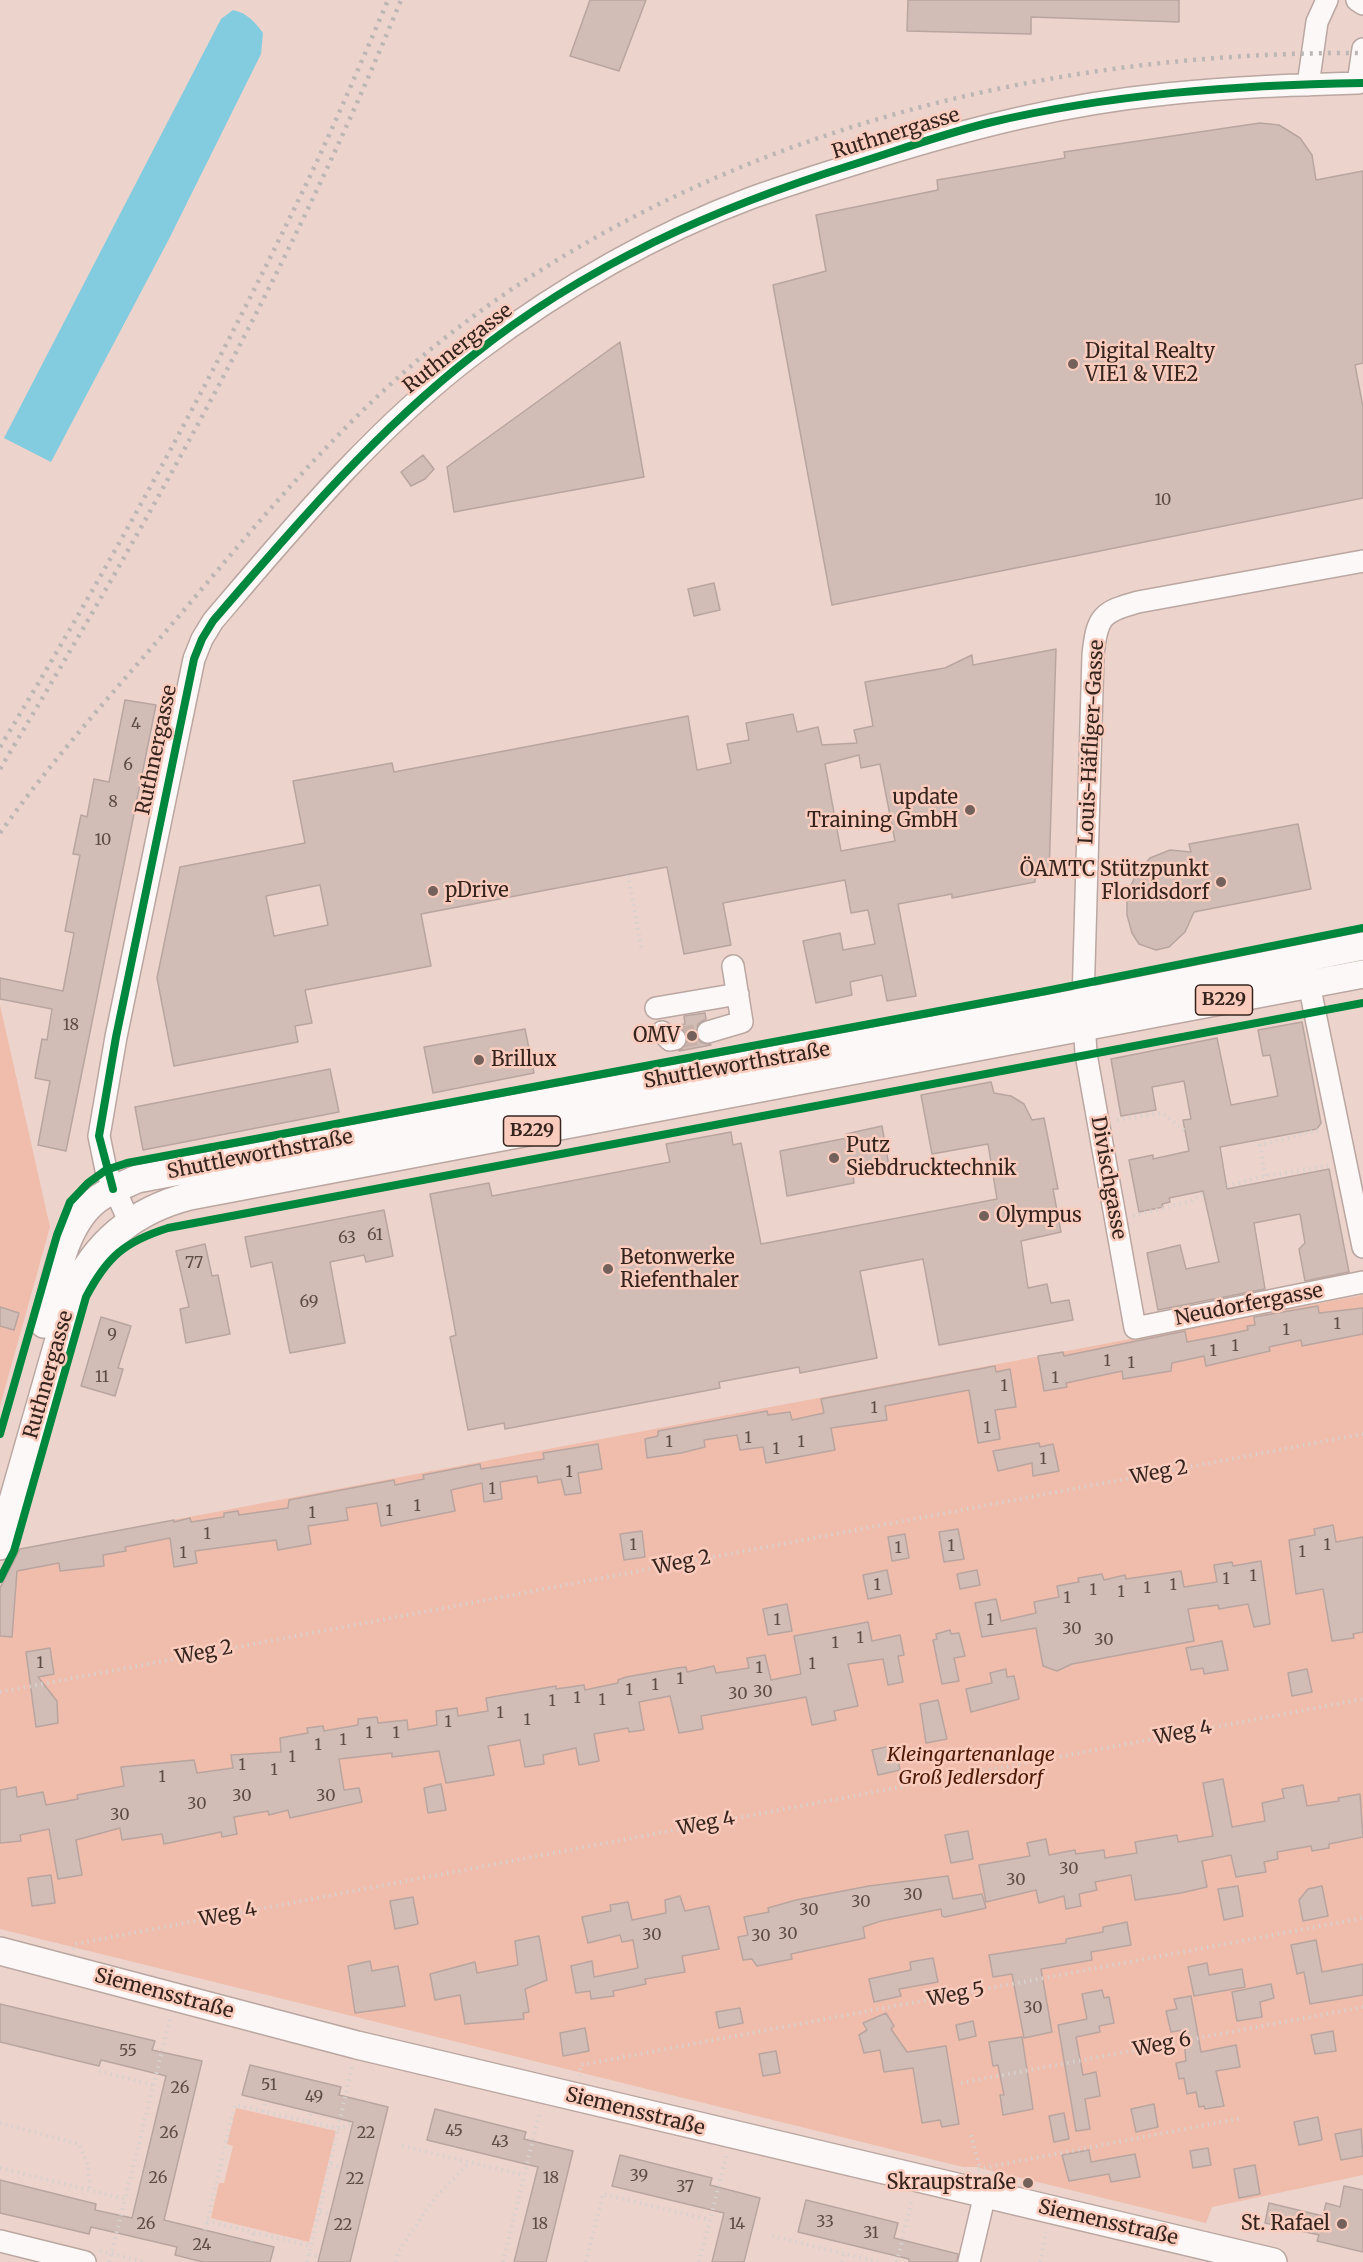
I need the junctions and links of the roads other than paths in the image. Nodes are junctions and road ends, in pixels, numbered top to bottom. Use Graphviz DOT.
graph roads {
  1 [pos="1327,0"];
  2 [pos="1357,0"];
  3 [pos="1363,4"];
  4 [pos="1363,49"];
  5 [pos="1308,85"];
  6 [pos="1363,561"];
  7 [pos="1363,946"];
  8 [pos="733,966"];
  9 [pos="1363,974"];
  10 [pos="1309,984"];
  11 [pos="738,994"];
  12 [pos="656,1008"];
  13 [pos="1084,1015"];
  14 [pos="708,1032"];
  15 [pos="113,1189"];
  16 [pos="129,1221"];
  17 [pos="1363,1247"];
  18 [pos="1363,1282"];
  19 [pos="1135,1328"];
  20 [pos="0,1478"];
  21 [pos="0,1546"];
  22 [pos="0,1951"];
  23 [pos="975,2192"];
  24 [pos="0,2241"];
  25 [pos="32,2255"];
  26 [pos="85,2262"];
  27 [pos="969,2262"];
  28 [pos="1273,2262"];
  1 -- 5 [label="street"];
  2 -- 3 [label="street"];
  4 -- 5 [label="street, Ruthnergasse"];
  5 -- 15 [label="street, Ruthnergasse"];
  6 -- 13 [label="street, Louis-Häfliger-Gasse"];
  7 -- 13 [label="main road, Shuttleworthstraße / B229"];
  8 -- 11 [label="street"];
  9 -- 10 [label="main road, Shuttleworthstraße / B229"];
  10 -- 13 [label="main road, Shuttleworthstraße / B229"];
  10 -- 17 [label="street"];
  11 -- 12 [label="street"];
  11 -- 14 [label="street"];
  13 -- 15 [label="main road, Shuttleworthstraße / B229"];
  13 -- 16 [label="main road, Shuttleworthstraße / B229"];
  13 -- 19 [label="street, Divischgasse"];
  15 -- 16 [label="street, Ruthnergasse"];
  15 -- 20 [label="main road, Ruthnergasse / B229"];
  16 -- 21 [label="main road, Ruthnergasse / B229"];
  18 -- 19 [label="street, Neudorfergasse"];
  22 -- 23 [label="main road, Siemensstraße"];
  23 -- 27 [label="street"];
  23 -- 28 [label="main road, Siemensstraße"];
  24 -- 25 [label="street"];
  25 -- 26 [label="street"];
}
